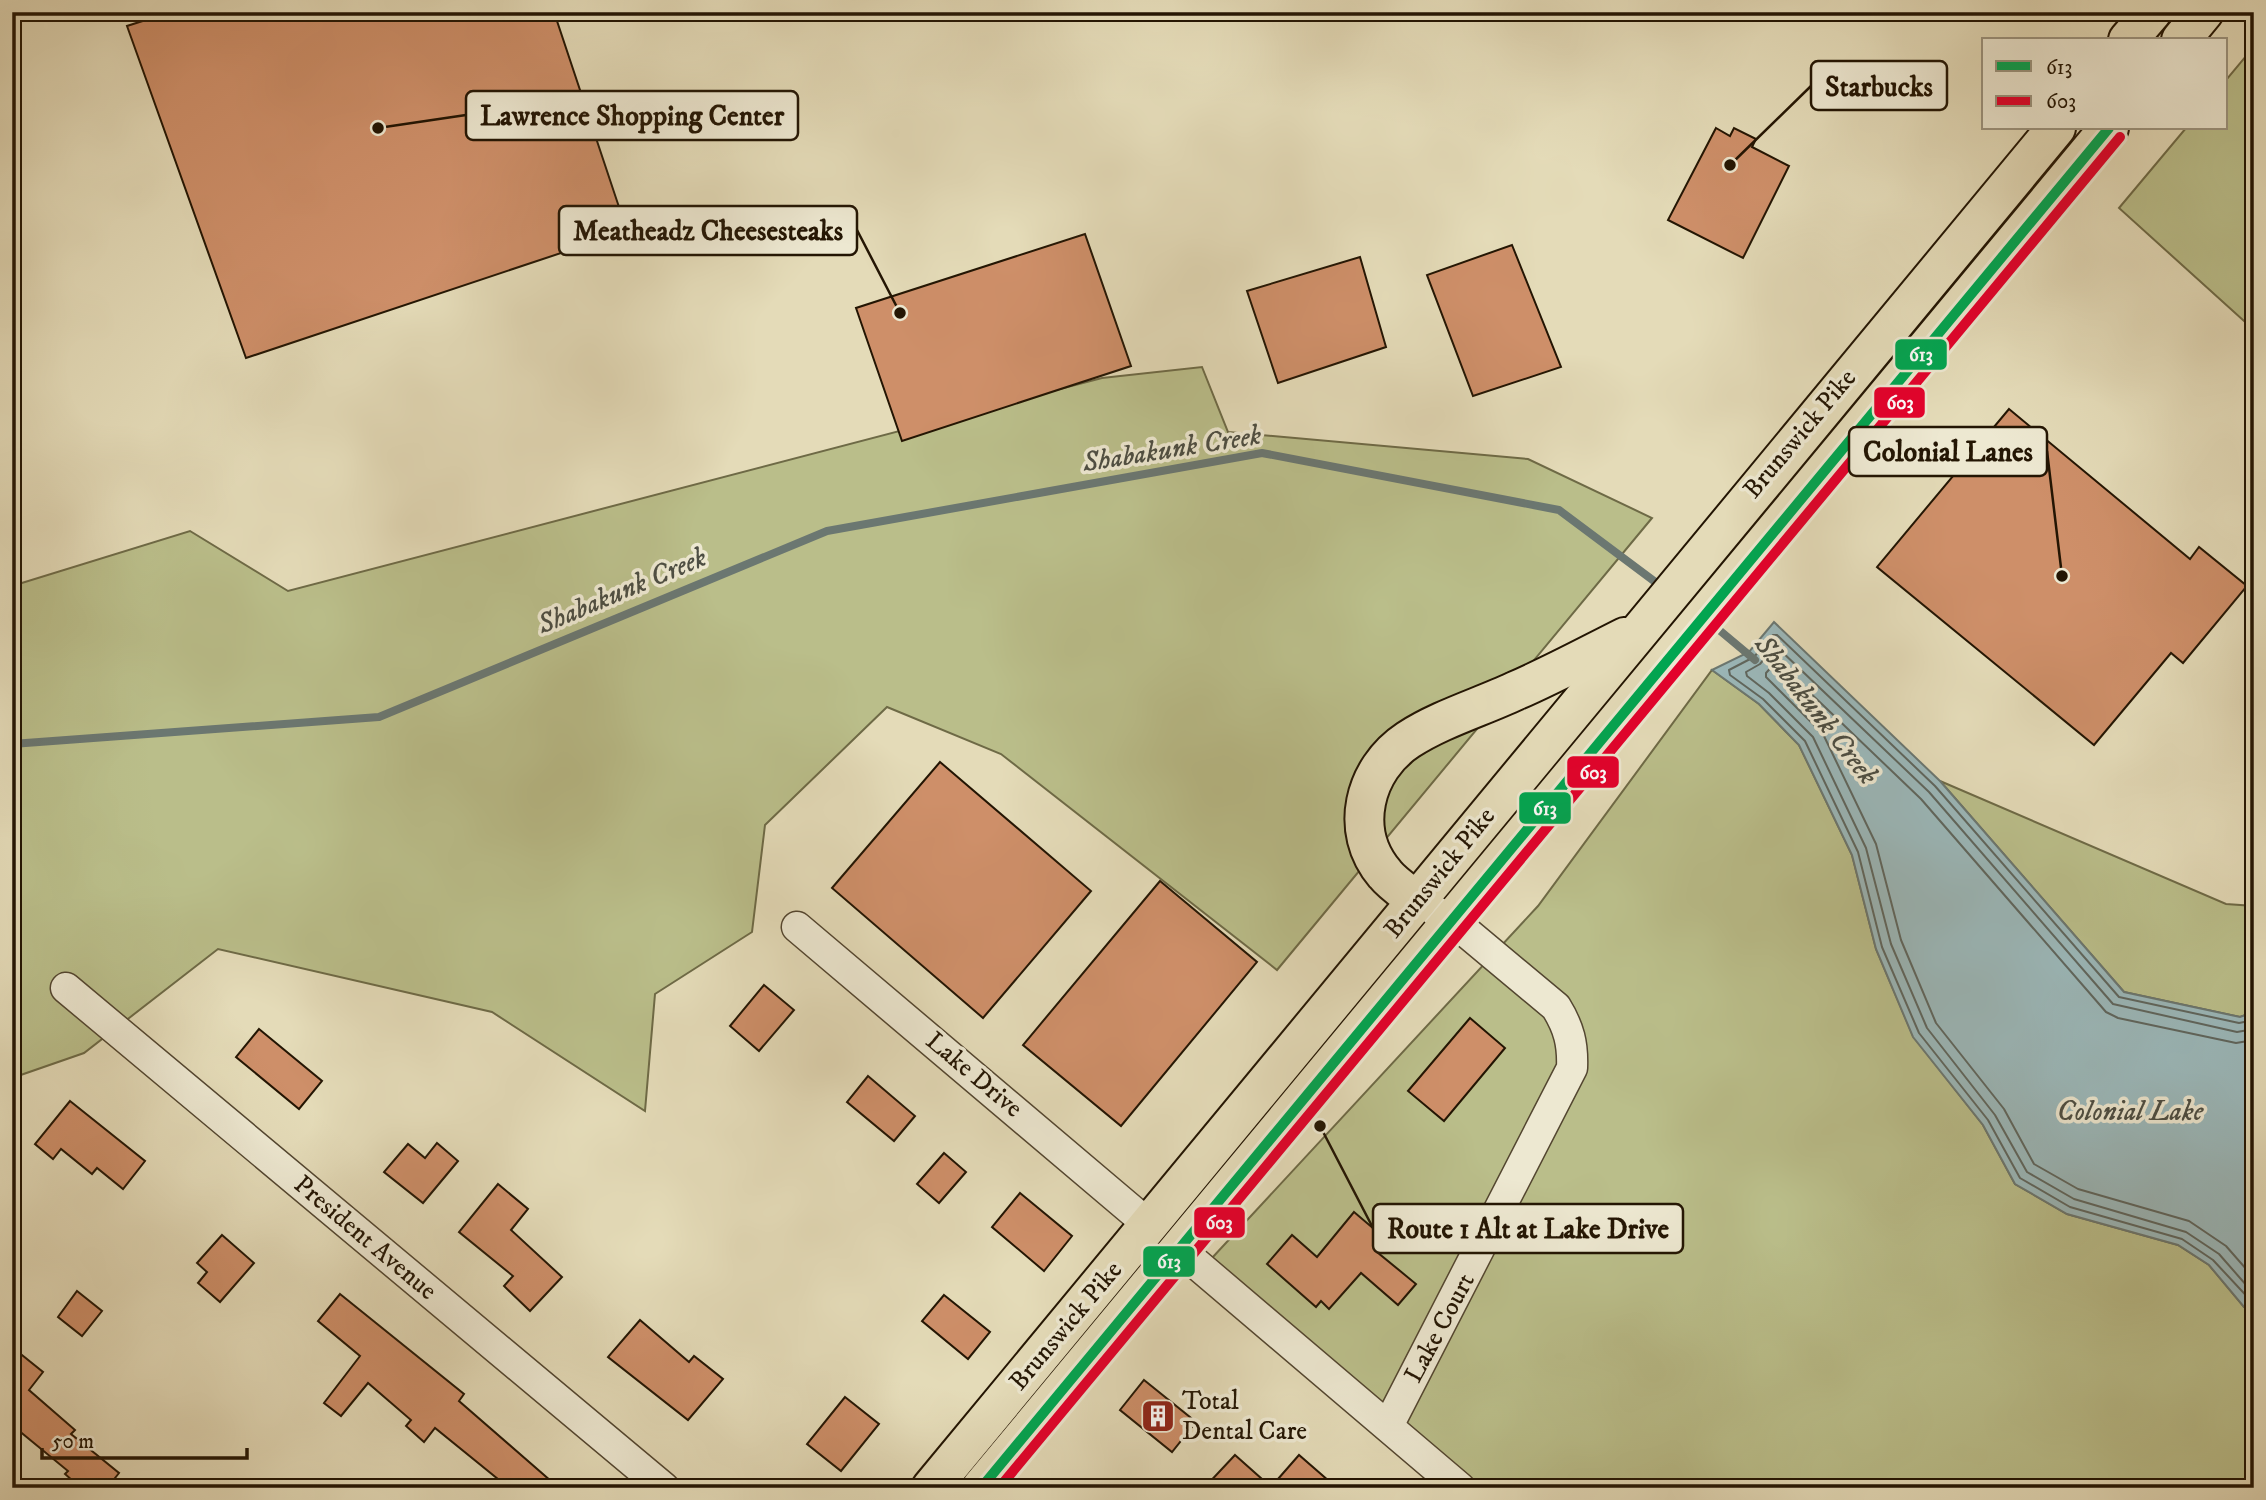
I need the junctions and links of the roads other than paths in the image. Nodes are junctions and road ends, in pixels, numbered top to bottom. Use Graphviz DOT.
graph roads {
  1 [pos="2152,12"];
  2 [pos="2204,12"];
  3 [pos="2131,38"];
  4 [pos="2183,38"];
  5 [pos="2054,130"];
  6 [pos="2107,130"];
  7 [pos="1645,621"];
  8 [pos="1418,901"];
  9 [pos="1452,921"];
  10 [pos="797,926"];
  11 [pos="66,988"];
  12 [pos="1149,1225"];
  13 [pos="1178,1249"];
  14 [pos="1388,1426"];
  15 [pos="664,1488"];
  16 [pos="932,1488"];
  17 [pos="981,1488"];
  18 [pos="1460,1488"];
  1 -- 3 [label="main road"];
  2 -- 4 [label="main road"];
  5 -- 7 [label="main road, Brunswick Pike"];
  6 -- 9 [label="main road, Brunswick Pike"];
  7 -- 8 [label="main road, Brunswick Pike"];
  7 -- 8 [label="main road"];
  8 -- 9 [label="street, Lake Court"];
  8 -- 12 [label="main road, Brunswick Pike"];
  9 -- 13 [label="main road, Brunswick Pike"];
  9 -- 14 [label="street, Lake Court"];
  10 -- 12 [label="street, Lake Drive"];
  11 -- 15 [label="street, President Avenue"];
  12 -- 16 [label="main road, Brunswick Pike"];
  13 -- 14 [label="street"];
  13 -- 17 [label="main road, Brunswick Pike"];
  14 -- 18 [label="street"];
}
